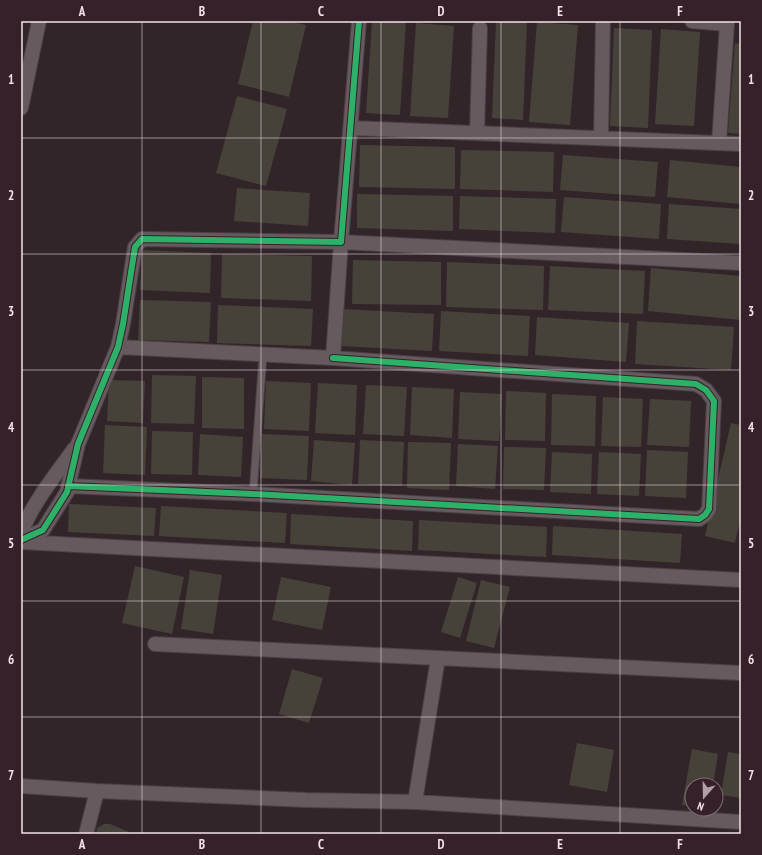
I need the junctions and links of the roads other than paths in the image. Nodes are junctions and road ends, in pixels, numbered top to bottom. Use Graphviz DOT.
graph roads {
  1 [pos="39,21"];
  2 [pos="360,21"];
  3 [pos="603,21"];
  4 [pos="692,21"];
  5 [pos="730,22"];
  6 [pos="480,28"];
  7 [pos="21,108"];
  8 [pos="351,128"];
  9 [pos="477,133"];
  10 [pos="600,138"];
  11 [pos="719,143"];
  12 [pos="741,144"];
  13 [pos="341,242"];
  14 [pos="741,263"];
  15 [pos="118,347"];
  16 [pos="263,355"];
  17 [pos="333,358"];
  18 [pos="78,444"];
  19 [pos="68,486"];
  20 [pos="253,494"];
  21 [pos="21,532"];
  22 [pos="21,541"];
  23 [pos="741,580"];
  24 [pos="155,644"];
  25 [pos="438,658"];
  26 [pos="741,673"];
  27 [pos="21,786"];
  28 [pos="96,791"];
  29 [pos="415,802"];
  30 [pos="741,822"];
  31 [pos="86,834"];
  1 -- 7 [label="street"];
  2 -- 8 [label="street"];
  3 -- 10 [label="street"];
  4 -- 5 [label="street"];
  5 -- 11 [label="street"];
  6 -- 9 [label="street"];
  8 -- 9 [label="street"];
  8 -- 13 [label="street"];
  9 -- 10 [label="street"];
  10 -- 11 [label="street"];
  11 -- 12 [label="street"];
  13 -- 14 [label="street"];
  13 -- 15 [label="street"];
  13 -- 17 [label="street"];
  15 -- 16 [label="street"];
  15 -- 18 [label="street"];
  16 -- 17 [label="street"];
  16 -- 20 [label="lane"];
  17 -- 20 [label="street"];
  18 -- 19 [label="street"];
  18 -- 21 [label="street"];
  19 -- 20 [label="street"];
  19 -- 22 [label="street"];
  22 -- 23 [label="street"];
  24 -- 25 [label="street"];
  25 -- 26 [label="street"];
  25 -- 29 [label="street"];
  27 -- 28 [label="street"];
  28 -- 29 [label="street"];
  28 -- 31 [label="street"];
  29 -- 30 [label="street"];
}
